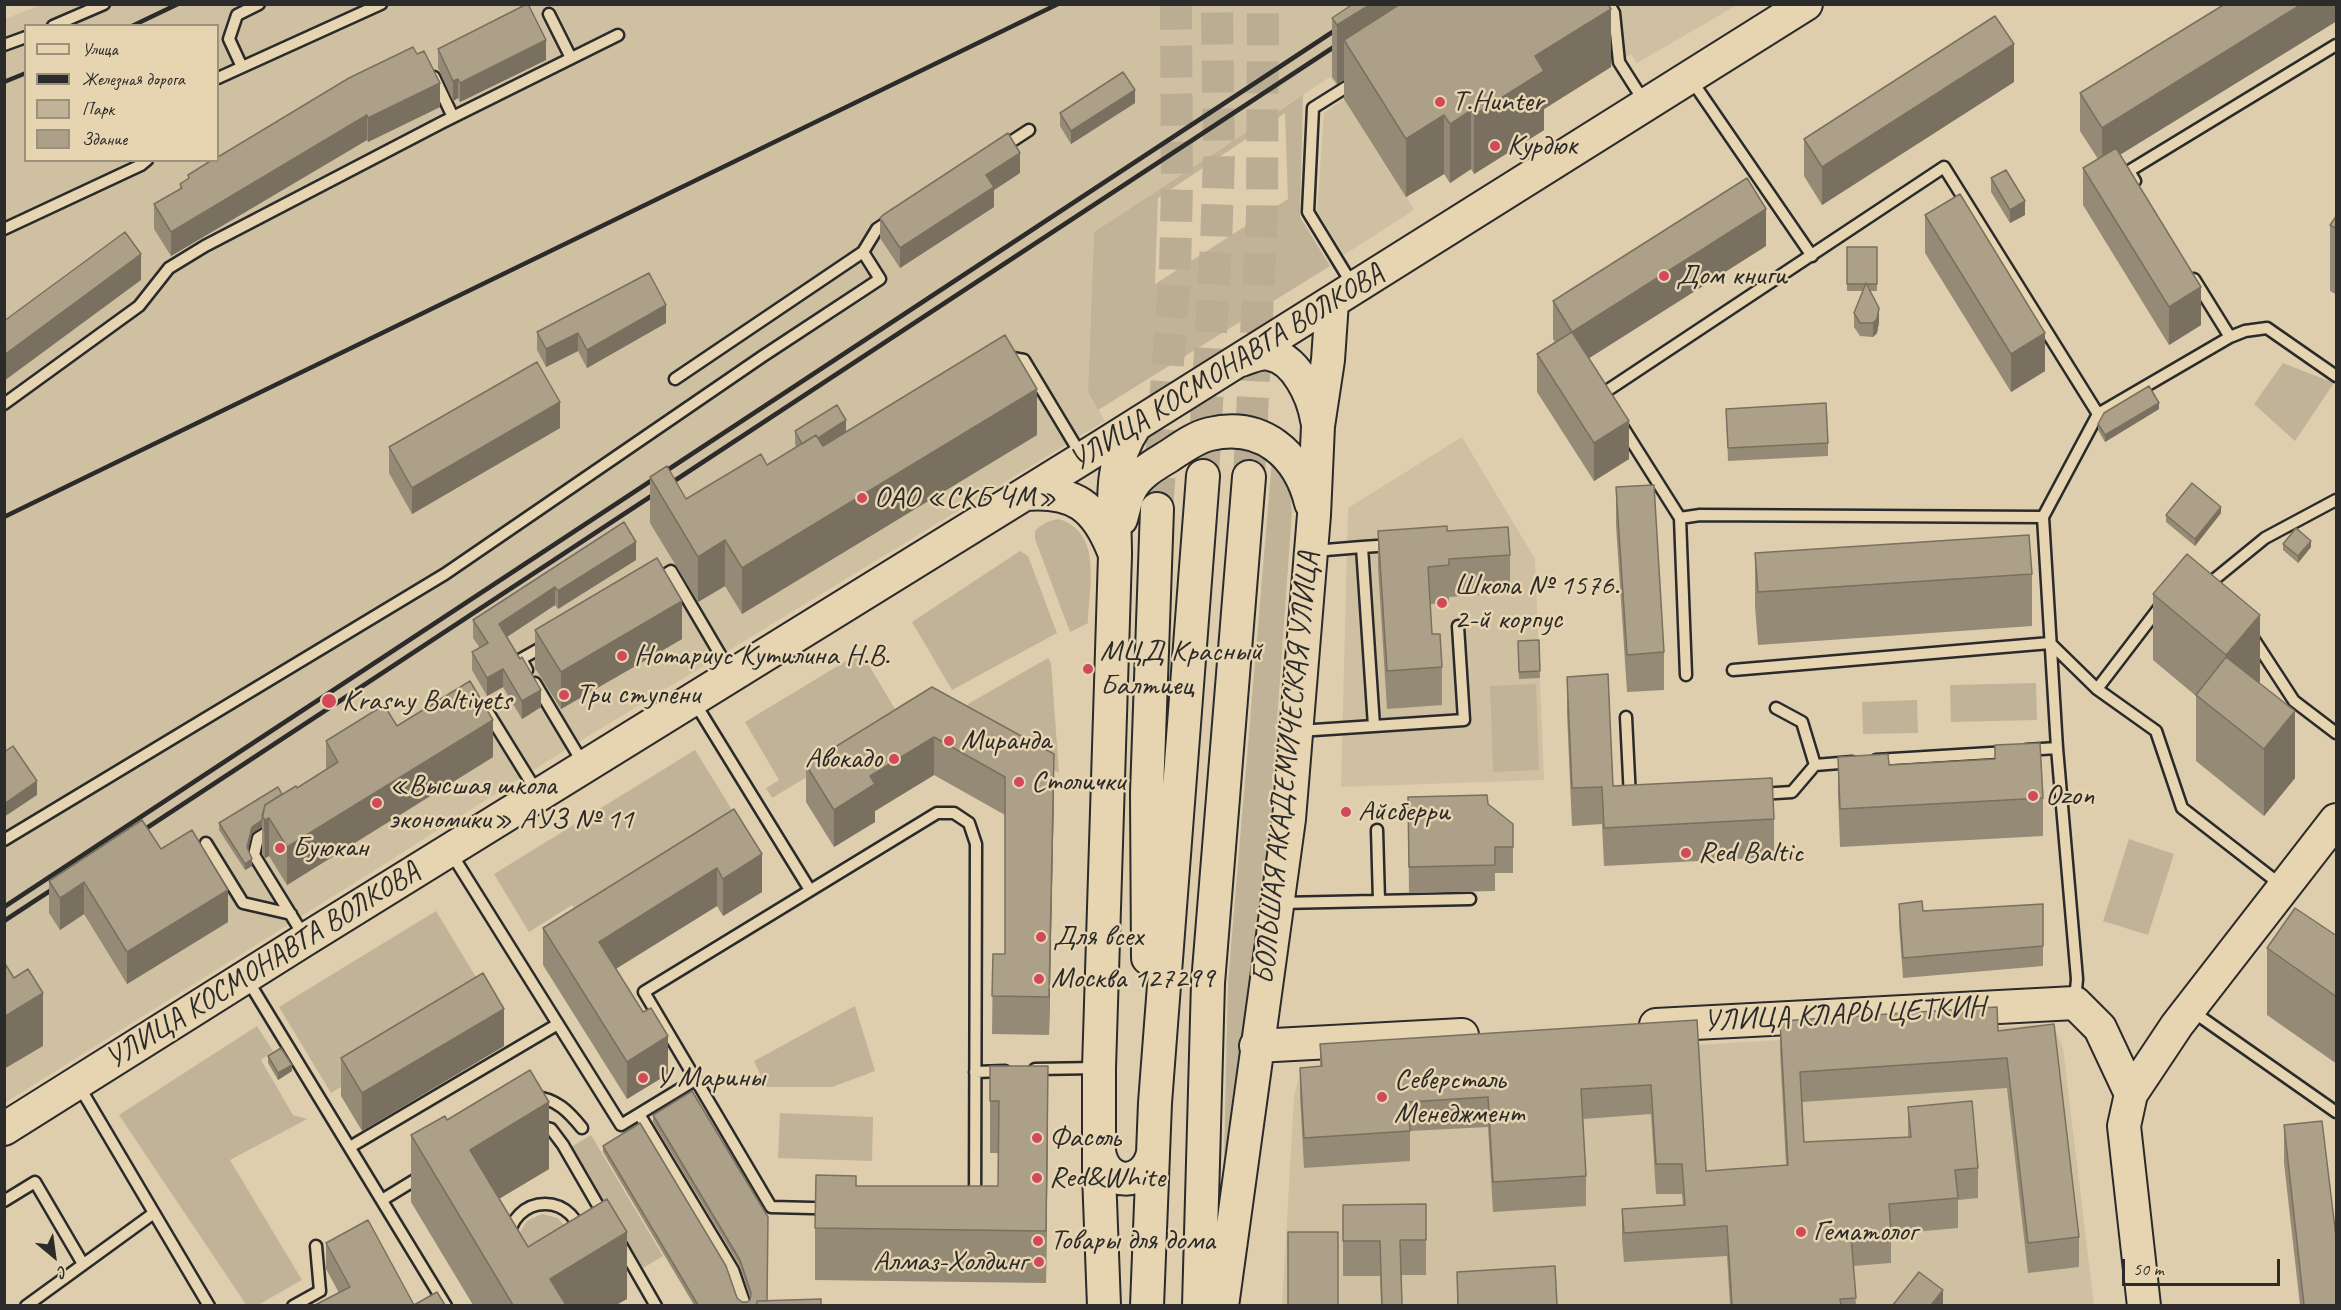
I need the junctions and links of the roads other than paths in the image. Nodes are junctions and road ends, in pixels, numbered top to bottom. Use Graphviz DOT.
graph roads {
  1 [pos="104,4"];
  2 [pos="259,4"];
  3 [pos="381,4"];
  4 [pos="1609,4"];
  5 [pos="1806,4"];
  6 [pos="549,14"];
  7 [pos="58,24"];
  8 [pos="618,34"];
  9 [pos="24,38"];
  10 [pos="4,45"];
  11 [pos="2337,45"];
  12 [pos="571,58"];
  13 [pos="428,66"];
  14 [pos="242,67"];
  15 [pos="1370,73"];
  16 [pos="1690,77"];
  17 [pos="219,78"];
  18 [pos="1646,105"];
  19 [pos="453,117"];
  20 [pos="1029,130"];
  21 [pos="991,155"];
  22 [pos="145,162"];
  23 [pos="2139,187"];
  24 [pos="905,210"];
  25 [pos="4,229"];
  26 [pos="863,252"];
  27 [pos="1812,256"];
  28 [pos="2187,266"];
  29 [pos="1343,295"];
  30 [pos="2230,336"];
  31 [pos="998,362"];
  32 [pos="1234,362"];
  33 [pos="2337,376"];
  34 [pos="675,378"];
  35 [pos="4,404"];
  36 [pos="2098,414"];
  37 [pos="1136,425"];
  38 [pos="1318,426"];
  39 [pos="1083,458"];
  40 [pos="1203,476"];
  41 [pos="1249,477"];
  42 [pos="1025,494"];
  43 [pos="2337,500"];
  44 [pos="1157,509"];
  45 [pos="1314,515"];
  46 [pos="2043,517"];
  47 [pos="1680,518"];
  48 [pos="1407,544"];
  49 [pos="1362,547"];
  50 [pos="1311,551"];
  51 [pos="1115,555"];
  52 [pos="641,588"];
  53 [pos="2172,591"];
  54 [pos="2195,595"];
  55 [pos="1458,626"];
  56 [pos="2247,634"];
  57 [pos="551,641"];
  58 [pos="2050,643"];
  59 [pos="1733,670"];
  60 [pos="1686,675"];
  61 [pos="733,676"];
  62 [pos="2097,689"];
  63 [pos="480,699"];
  64 [pos="693,700"];
  65 [pos="1776,708"];
  66 [pos="1626,717"];
  67 [pos="1374,726"];
  68 [pos="1296,731"];
  69 [pos="2337,733"];
  70 [pos="2057,748"];
  71 [pos="1815,765"];
  72 [pos="585,767"];
  73 [pos="539,795"];
  74 [pos="1746,795"];
  75 [pos="1642,802"];
  76 [pos="2337,820"];
  77 [pos="285,821"];
  78 [pos="1377,830"];
  79 [pos="4,840"];
  80 [pos="206,843"];
  81 [pos="450,850"];
  82 [pos="2284,888"];
  83 [pos="810,890"];
  84 [pos="1470,899"];
  85 [pos="1379,901"];
  86 [pos="1277,903"];
  87 [pos="298,926"];
  88 [pos="246,977"];
  89 [pos="2075,1003"];
  90 [pos="2189,1010"];
  91 [pos="558,1024"];
  92 [pos="1631,1027"];
  93 [pos="1485,1034"];
  94 [pos="1256,1046"];
  95 [pos="1099,1068"];
  96 [pos="975,1072"];
  97 [pos="695,1080"];
  98 [pos="77,1083"];
  99 [pos="2131,1094"];
  100 [pos="527,1097"];
  101 [pos="1155,1103"];
  102 [pos="2337,1112"];
  103 [pos="639,1114"];
  104 [pos="529,1123"];
  105 [pos="582,1128"];
  106 [pos="4,1129"];
  107 [pos="350,1148"];
  108 [pos="1099,1151"];
  109 [pos="1153,1153"];
  110 [pos="432,1170"];
  111 [pos="382,1200"];
  112 [pos="4,1201"];
  113 [pos="154,1213"];
  114 [pos="587,1215"];
  115 [pos="316,1246"];
  116 [pos="83,1264"];
  117 [pos="744,1302"];
  118 [pos="26,1305"];
  119 [pos="208,1305"];
  120 [pos="293,1305"];
  121 [pos="446,1305"];
  122 [pos="656,1305"];
  123 [pos="1104,1305"];
  124 [pos="1147,1305"];
  125 [pos="1199,1305"];
  126 [pos="1222,1305"];
  127 [pos="2144,1305"];
  1 -- 7 [label="lane"];
  2 -- 14 [label="lane"];
  3 -- 14 [label="lane"];
  4 -- 18 [label="lane"];
  5 -- 16 [label="main road, УЛИЦА КОСМОНАВТА ВОЛКОВА"];
  6 -- 12 [label="lane"];
  8 -- 12 [label="lane"];
  9 -- 10 [label="lane"];
  11 -- 23 [label="lane"];
  12 -- 19 [label="lane"];
  13 -- 19 [label="lane"];
  14 -- 17 [label="lane"];
  15 -- 29 [label="lane"];
  16 -- 18 [label="main road, УЛИЦА КОСМОНАВТА ВОЛКОВА"];
  16 -- 27 [label="lane"];
  18 -- 29 [label="main road, УЛИЦА КОСМОНАВТА ВОЛКОВА"];
  19 -- 35 [label="lane"];
  20 -- 21 [label="lane"];
  22 -- 25 [label="lane"];
  24 -- 26 [label="lane"];
  26 -- 34 [label="lane"];
  26 -- 79 [label="lane"];
  27 -- 36 [label="lane"];
  27 -- 47 [label="lane"];
  28 -- 30 [label="lane"];
  29 -- 32 [label="main road, УЛИЦА КОСМОНАВТА ВОЛКОВА"];
  29 -- 38 [label="main road, БОЛЬШАЯ АКАДЕМИЧЕСКАЯ УЛИЦА"];
  30 -- 33 [label="lane"];
  30 -- 36 [label="lane"];
  31 -- 39 [label="lane"];
  32 -- 37 [label="main road, УЛИЦА КОСМОНАВТА ВОЛКОВА"];
  32 -- 38 [label="main road"];
  36 -- 46 [label="lane"];
  37 -- 39 [label="main road, УЛИЦА КОСМОНАВТА ВОЛКОВА"];
  37 -- 51 [label="main road"];
  38 -- 45 [label="main road, БОЛЬШАЯ АКАДЕМИЧЕСКАЯ УЛИЦА"];
  39 -- 42 [label="main road, УЛИЦА КОСМОНАВТА ВОЛКОВА"];
  40 -- 101 [label="main road"];
  41 -- 125 [label="main road"];
  42 -- 51 [label="main road"];
  42 -- 61 [label="main road, УЛИЦА КОСМОНАВТА ВОЛКОВА"];
  43 -- 54 [label="lane"];
  44 -- 101 [label="main road"];
  45 -- 50 [label="main road, БОЛЬШАЯ АКАДЕМИЧЕСКАЯ УЛИЦА"];
  45 -- 51 [label="main road"];
  46 -- 47 [label="lane"];
  46 -- 58 [label="lane"];
  47 -- 60 [label="lane"];
  48 -- 49 [label="lane"];
  49 -- 50 [label="lane"];
  49 -- 67 [label="lane"];
  50 -- 68 [label="main road, БОЛЬШАЯ АКАДЕМИЧЕСКАЯ УЛИЦА"];
  51 -- 95 [label="main road"];
  52 -- 61 [label="lane"];
  53 -- 62 [label="lane"];
  55 -- 67 [label="lane"];
  56 -- 69 [label="lane"];
  57 -- 72 [label="lane"];
  58 -- 59 [label="lane"];
  58 -- 62 [label="lane"];
  58 -- 70 [label="lane"];
  61 -- 64 [label="main road, УЛИЦА КОСМОНАВТА ВОЛКОВА"];
  62 -- 82 [label="lane"];
  63 -- 73 [label="lane"];
  64 -- 72 [label="main road, УЛИЦА КОСМОНАВТА ВОЛКОВА"];
  64 -- 83 [label="lane"];
  65 -- 71 [label="lane"];
  66 -- 75 [label="lane"];
  67 -- 68 [label="lane"];
  68 -- 86 [label="main road, БОЛЬШАЯ АКАДЕМИЧЕСКАЯ УЛИЦА"];
  70 -- 71 [label="lane"];
  70 -- 89 [label="lane"];
  71 -- 74 [label="lane"];
  72 -- 73 [label="main road, УЛИЦА КОСМОНАВТА ВОЛКОВА"];
  73 -- 81 [label="main road, УЛИЦА КОСМОНАВТА ВОЛКОВА"];
  76 -- 82 [label="main road"];
  77 -- 87 [label="lane"];
  78 -- 85 [label="lane"];
  80 -- 87 [label="lane"];
  81 -- 87 [label="main road, УЛИЦА КОСМОНАВТА ВОЛКОВА"];
  81 -- 91 [label="lane"];
  82 -- 90 [label="main road"];
  83 -- 96 [label="lane"];
  83 -- 97 [label="lane"];
  84 -- 85 [label="lane"];
  85 -- 86 [label="lane"];
  86 -- 94 [label="main road, БОЛЬШАЯ АКАДЕМИЧЕСКАЯ УЛИЦА"];
  87 -- 88 [label="main road, УЛИЦА КОСМОНАВТА ВОЛКОВА"];
  88 -- 98 [label="main road, УЛИЦА КОСМОНАВТА ВОЛКОВА"];
  88 -- 107 [label="lane"];
  89 -- 92 [label="main road, УЛИЦА КЛАРЫ ЦЕТКИН"];
  89 -- 99 [label="main road"];
  90 -- 99 [label="main road"];
  90 -- 102 [label="lane"];
  91 -- 103 [label="lane"];
  91 -- 107 [label="lane"];
  93 -- 94 [label="main road"];
  94 -- 126 [label="main road, БОЛЬШАЯ АКАДЕМИЧЕСКАЯ УЛИЦА"];
  95 -- 96 [label="lane"];
  95 -- 108 [label="main road"];
  96 -- 97 [label="lane"];
  97 -- 103 [label="lane"];
  98 -- 106 [label="main road, УЛИЦА КОСМОНАВТА ВОЛКОВА"];
  98 -- 113 [label="lane"];
  99 -- 127 [label="main road"];
  100 -- 105 [label="lane"];
  101 -- 109 [label="main road"];
  103 -- 117 [label="lane"];
  104 -- 114 [label="lane"];
  107 -- 111 [label="lane"];
  108 -- 109 [label="main road"];
  108 -- 123 [label="main road"];
  109 -- 124 [label="main road"];
  110 -- 111 [label="lane"];
  111 -- 121 [label="lane"];
  112 -- 116 [label="lane"];
  113 -- 116 [label="lane"];
  113 -- 119 [label="lane"];
  114 -- 114 [label="lane"];
  114 -- 122 [label="lane"];
  115 -- 120 [label="lane"];
  116 -- 118 [label="lane"];
}
